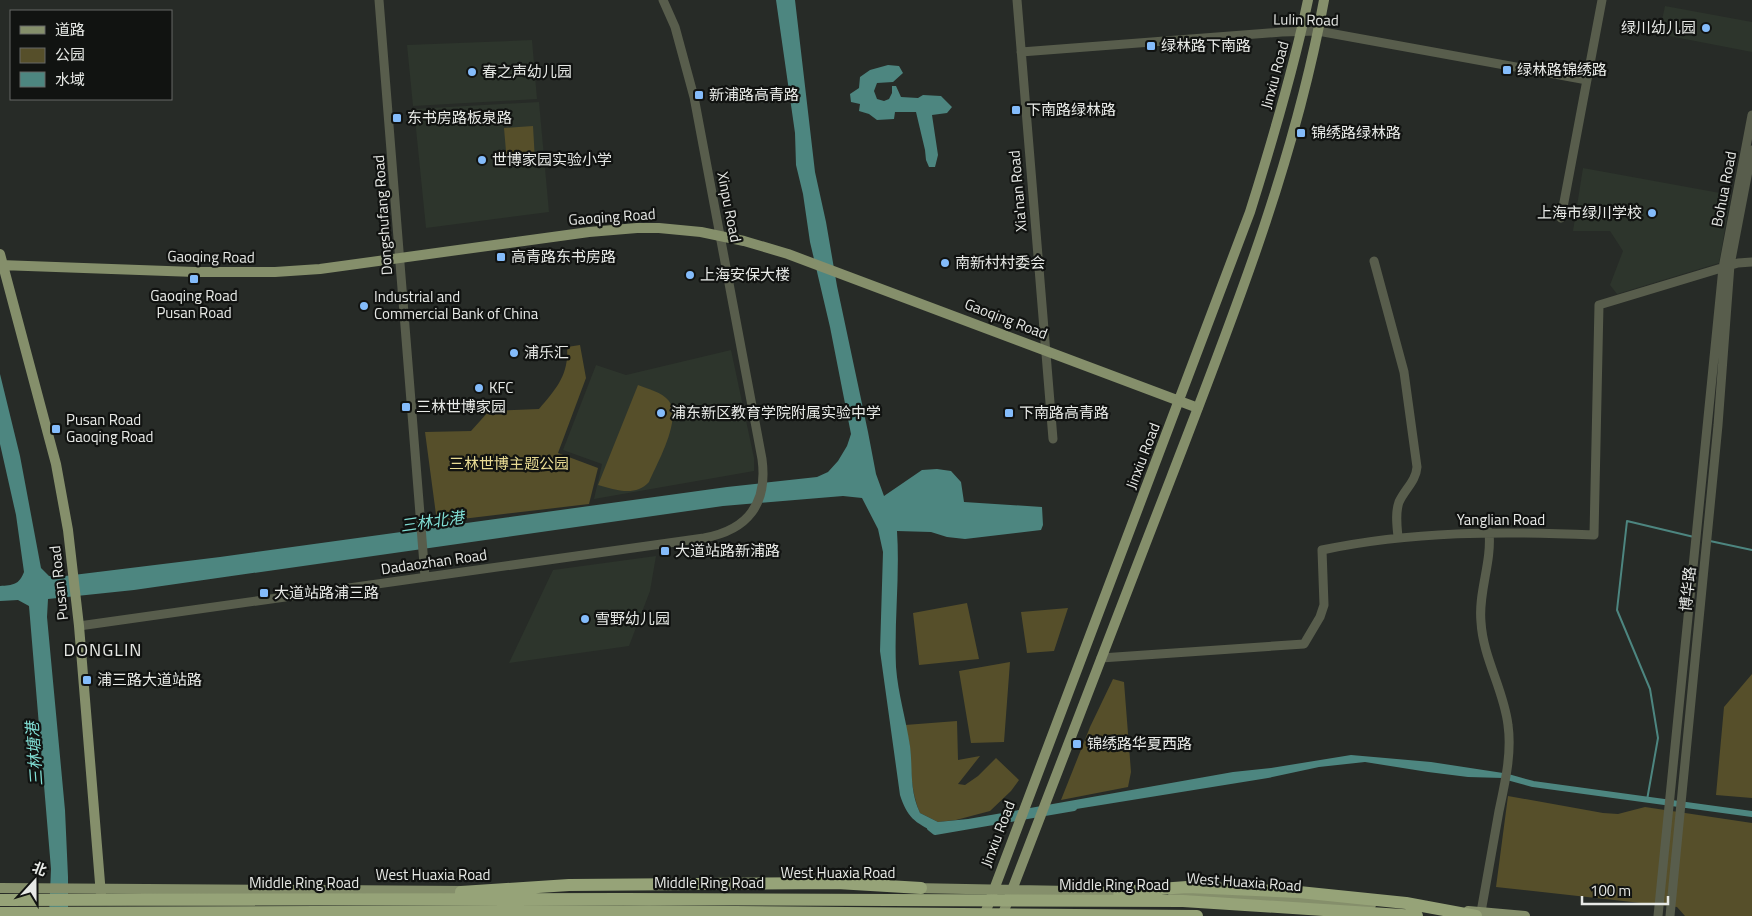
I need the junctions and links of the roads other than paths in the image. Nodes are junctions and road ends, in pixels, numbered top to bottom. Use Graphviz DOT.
graph roads {
  1 [pos="379,0"];
  2 [pos="663,0"];
  3 [pos="1017,0"];
  4 [pos="1308,0"];
  5 [pos="1324,0"];
  6 [pos="1602,0"];
  7 [pos="1302,31"];
  8 [pos="1318,31"];
  9 [pos="1021,52"];
  10 [pos="1587,80"];
  11 [pos="1752,114"];
  12 [pos="1752,150"];
  13 [pos="1561,218"];
  14 [pos="720,235"];
  15 [pos="0,254"];
  16 [pos="400,258"];
  17 [pos="1374,261"];
  18 [pos="1752,262"];
  19 [pos="1,266"];
  20 [pos="1727,266"];
  21 [pos="1044,350"];
  22 [pos="1180,401"];
  23 [pos="1198,408"];
  24 [pos="1053,439"];
  25 [pos="764,482"];
  26 [pos="1489,532"];
  27 [pos="1398,537"];
  28 [pos="425,577"];
  29 [pos="79,626"];
  30 [pos="1101,658"];
  31 [pos="0,888"];
  32 [pos="921,888"];
  33 [pos="100,889"];
  34 [pos="993,890"];
  35 [pos="1012,891"];
  36 [pos="1118,892"];
  37 [pos="0,900"];
  38 [pos="396,905"];
  39 [pos="0,913"];
  40 [pos="1479,914"];
  41 [pos="102,916"];
  42 [pos="433,916"];
  43 [pos="984,916"];
  44 [pos="1002,916"];
  45 [pos="1197,916"];
  46 [pos="1417,916"];
  47 [pos="1525,916"];
  48 [pos="1658,916"];
  49 [pos="1670,916"];
  1 -- 16 [label="street, Dongshufang Road"];
  2 -- 14 [label="street, Xinpu Road"];
  3 -- 9 [label="street, Xia'nan Road"];
  4 -- 7 [label="main road, Jinxiu Road"];
  5 -- 8 [label="main road, Jinxiu Road"];
  6 -- 10 [label="street"];
  7 -- 8 [label="street, Lulin Road"];
  7 -- 9 [label="street, Lulin Road"];
  7 -- 22 [label="main road, Jinxiu Road"];
  8 -- 10 [label="street, Lulin Road"];
  8 -- 23 [label="main road, Jinxiu Road"];
  9 -- 21 [label="street, Xia'nan Road"];
  10 -- 13 [label="street"];
  11 -- 20 [label="street, Bohua Road"];
  12 -- 20 [label="street, Bohua Road"];
  14 -- 16 [label="main road, Gaoqing Road"];
  14 -- 21 [label="main road, Gaoqing Road"];
  14 -- 25 [label="street, Xinpu Road"];
  15 -- 19 [label="main road, Pusan Road"];
  16 -- 19 [label="main road, Gaoqing Road"];
  16 -- 28 [label="street, Dongshufang Road"];
  17 -- 27 [label="street"];
  18 -- 20 [label="street, Yanglian Road"];
  19 -- 29 [label="main road, Pusan Road"];
  20 -- 26 [label="street, Yanglian Road"];
  20 -- 48 [label="street, 博华路"];
  20 -- 49 [label="street, 博华路"];
  21 -- 22 [label="main road, Gaoqing Road"];
  21 -- 24 [label="street, Xia'nan Road"];
  22 -- 23 [label="main road, Gaoqing Road"];
  22 -- 34 [label="main road, Jinxiu Road"];
  23 -- 30 [label="main road, Jinxiu Road"];
  25 -- 28 [label="street, Dadaozhan Road"];
  26 -- 27 [label="street, Yanglian Road"];
  26 -- 40 [label="street"];
  27 -- 30 [label="street, Yanglian Road"];
  28 -- 29 [label="street, Dadaozhan Road"];
  29 -- 33 [label="main road, Pusan Road"];
  30 -- 35 [label="main road, Jinxiu Road"];
  31 -- 33 [label="main road, West Huaxia Road"];
  32 -- 33 [label="main road, West Huaxia Road"];
  32 -- 34 [label="main road, West Huaxia Road"];
  32 -- 38 [label="highway"];
  33 -- 41 [label="main road, Pusan Road"];
  34 -- 35 [label="main road, West Huaxia Road"];
  34 -- 43 [label="main road, Jinxiu Road"];
  35 -- 36 [label="main road, West Huaxia Road"];
  35 -- 44 [label="main road, Jinxiu Road"];
  36 -- 40 [label="main road, West Huaxia Road"];
  36 -- 40 [label="highway"];
  37 -- 38 [label="highway, Middle Ring Road"];
  38 -- 39 [label="highway, Middle Ring Road"];
  38 -- 42 [label="highway"];
  38 -- 45 [label="highway, Middle Ring Road"];
  38 -- 46 [label="highway, Middle Ring Road"];
  40 -- 47 [label="main road, West Huaxia Road"];
}
